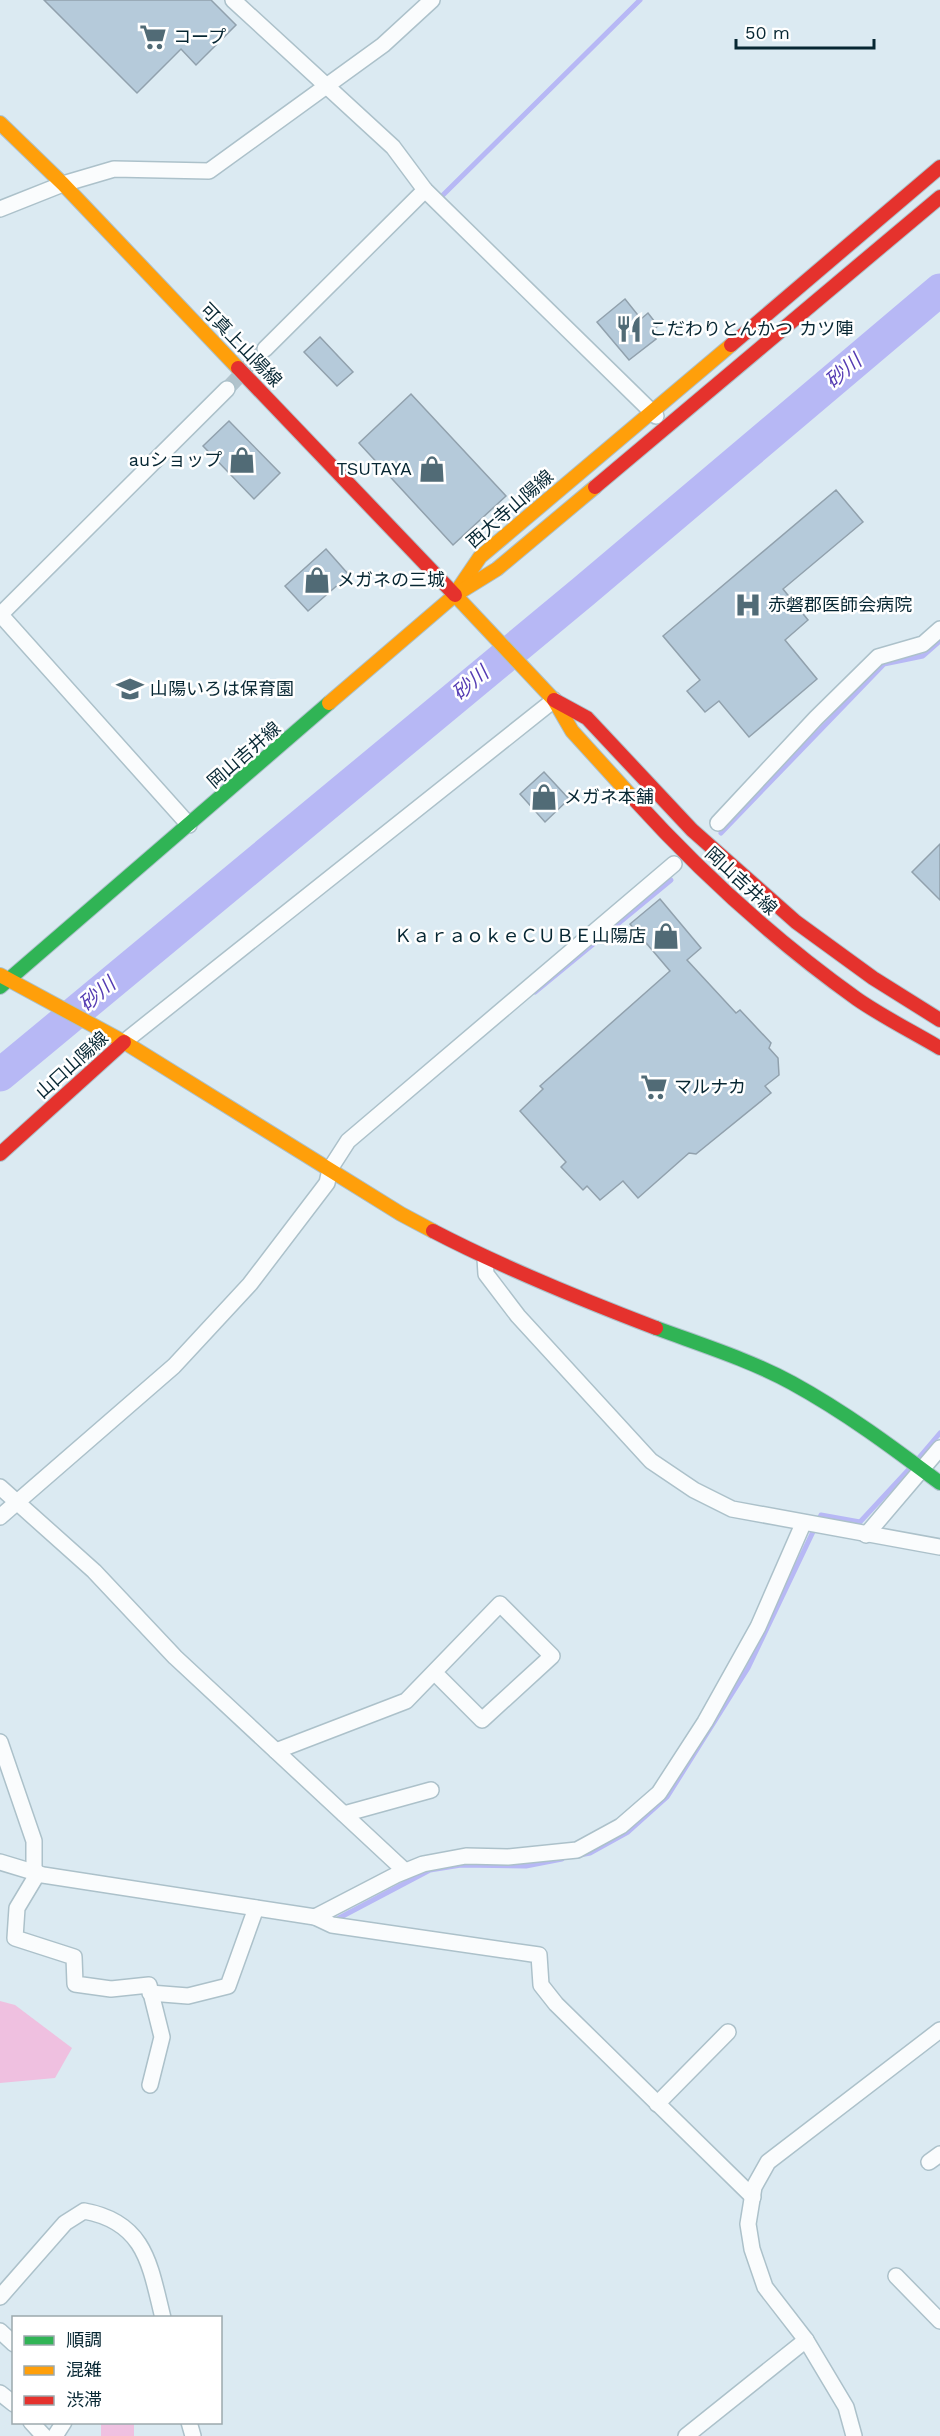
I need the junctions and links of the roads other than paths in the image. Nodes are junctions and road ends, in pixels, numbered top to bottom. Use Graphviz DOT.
graph roads {
  1 [pos="233,0"];
  2 [pos="432,0"];
  3 [pos="327,87"];
  4 [pos="0,123"];
  5 [pos="940,167"];
  6 [pos="63,184"];
  7 [pos="425,190"];
  8 [pos="940,197"];
  9 [pos="0,209"];
  10 [pos="265,349"];
  11 [pos="227,389"];
  12 [pos="651,411"];
  13 [pos="667,427"];
  14 [pos="454,595"];
  15 [pos="0,614"];
  16 [pos="940,629"];
  17 [pos="554,700"];
  18 [pos="718,823"];
  19 [pos="189,825"];
  20 [pos="674,864"];
  21 [pos="3,981"];
  22 [pos="940,1020"];
  23 [pos="124,1042"];
  24 [pos="940,1048"];
  25 [pos="0,1154"];
  26 [pos="330,1169"];
  27 [pos="485,1258"];
  28 [pos="940,1448"];
  29 [pos="921,1467"];
  30 [pos="940,1483"];
  31 [pos="0,1487"];
  32 [pos="15,1502"];
  33 [pos="0,1516"];
  34 [pos="803,1524"];
  35 [pos="866,1535"];
  36 [pos="940,1547"];
  37 [pos="434,1672"];
  38 [pos="0,1742"];
  39 [pos="276,1751"];
  40 [pos="431,1790"];
  41 [pos="344,1814"];
  42 [pos="0,1862"];
  43 [pos="405,1871"];
  44 [pos="36,1872"];
  45 [pos="256,1908"];
  46 [pos="315,1917"];
  47 [pos="150,1993"];
  48 [pos="940,2030"];
  49 [pos="728,2032"];
  50 [pos="150,2085"];
  51 [pos="657,2104"];
  52 [pos="753,2197"];
  53 [pos="896,2276"];
  54 [pos="0,2297"];
  55 [pos="162,2316"];
  56 [pos="940,2321"];
  57 [pos="0,2331"];
  58 [pos="806,2340"];
  59 [pos="12,2342"];
  60 [pos="0,2393"];
  61 [pos="12,2402"];
  62 [pos="33,2424"];
  63 [pos="44,2436"];
  64 [pos="686,2436"];
  65 [pos="854,2436"];
  1 -- 3 [label="street"];
  2 -- 3 [label="street"];
  3 -- 6 [label="street"];
  3 -- 7 [label="street"];
  4 -- 6 [label="main road, 可真上山陽線"];
  5 -- 12 [label="main road, 西大寺山陽線"];
  6 -- 9 [label="street"];
  6 -- 14 [label="main road, 可真上山陽線"];
  7 -- 10 [label="street"];
  7 -- 12 [label="street"];
  8 -- 13 [label="main road, 西大寺山陽線"];
  11 -- 15 [label="street"];
  12 -- 13 [label="street"];
  12 -- 14 [label="main road, 西大寺山陽線"];
  13 -- 14 [label="main road, 西大寺山陽線"];
  14 -- 17 [label="main road, 岡山吉井線"];
  14 -- 19 [label="main road, 岡山吉井線"];
  15 -- 19 [label="street"];
  16 -- 18 [label="street"];
  17 -- 22 [label="main road, 岡山吉井線"];
  17 -- 23 [label="street"];
  17 -- 24 [label="main road, 岡山吉井線"];
  19 -- 21 [label="main road, 岡山吉井線"];
  20 -- 26 [label="street"];
  21 -- 23 [label="main road, 山口山陽線"];
  23 -- 25 [label="main road, 山口山陽線"];
  23 -- 26 [label="main road"];
  26 -- 27 [label="main road"];
  26 -- 32 [label="street"];
  27 -- 29 [label="main road"];
  27 -- 34 [label="street"];
  28 -- 29 [label="street"];
  29 -- 30 [label="main road"];
  29 -- 35 [label="street"];
  31 -- 32 [label="street"];
  32 -- 33 [label="street"];
  32 -- 39 [label="street"];
  34 -- 35 [label="street"];
  34 -- 43 [label="street"];
  35 -- 36 [label="street"];
  37 -- 37 [label="street"];
  37 -- 39 [label="street"];
  38 -- 44 [label="street"];
  39 -- 41 [label="street"];
  40 -- 41 [label="street"];
  41 -- 43 [label="street"];
  42 -- 44 [label="street"];
  43 -- 46 [label="street"];
  44 -- 45 [label="street"];
  44 -- 47 [label="street"];
  45 -- 46 [label="street"];
  45 -- 47 [label="street"];
  46 -- 51 [label="street"];
  47 -- 50 [label="street"];
  48 -- 52 [label="street"];
  49 -- 51 [label="street"];
  51 -- 52 [label="street"];
  52 -- 58 [label="street"];
  53 -- 56 [label="street"];
  54 -- 55 [label="street"];
  57 -- 59 [label="street"];
  58 -- 64 [label="street"];
  58 -- 65 [label="street"];
  60 -- 61 [label="street"];
  62 -- 63 [label="street"];
}
